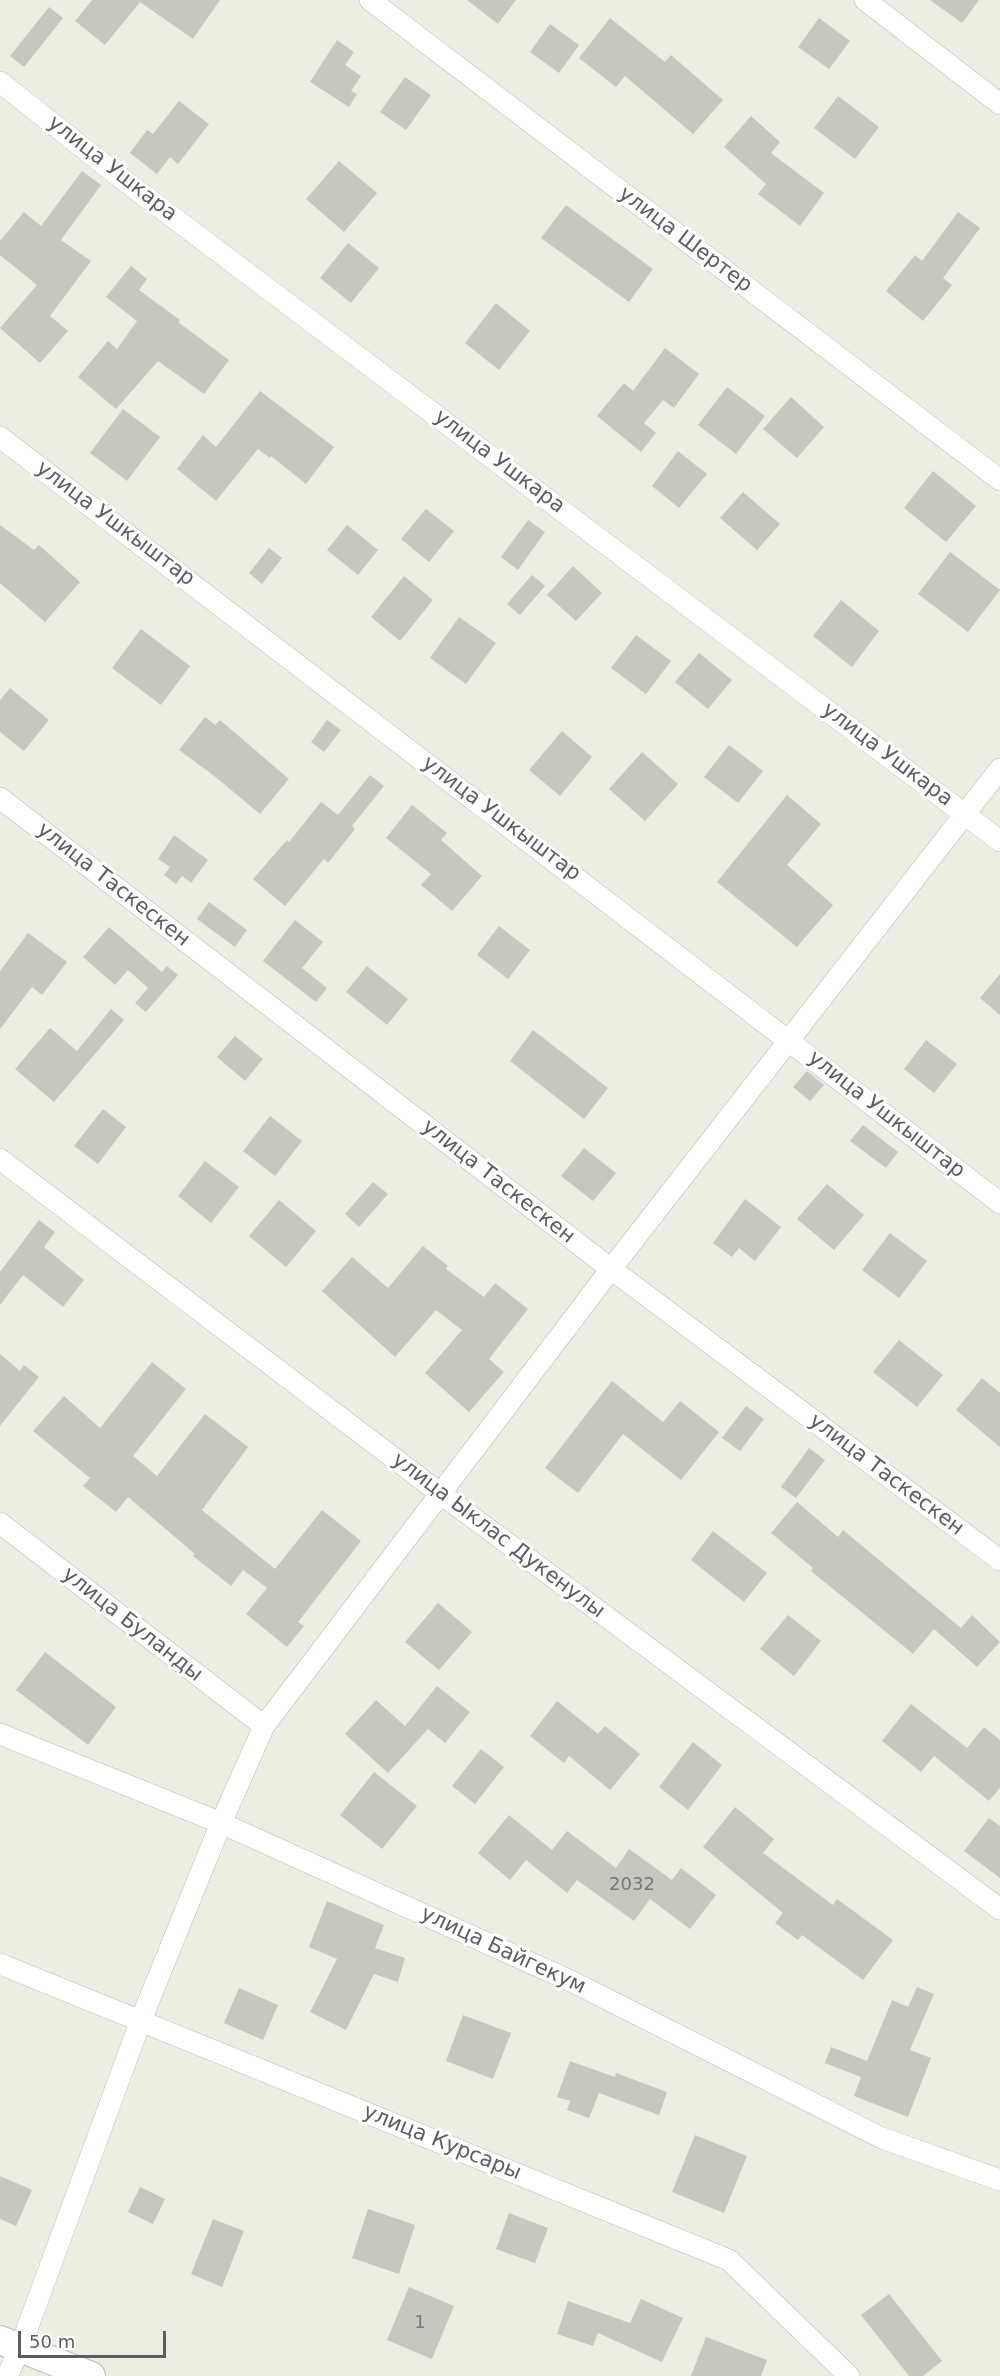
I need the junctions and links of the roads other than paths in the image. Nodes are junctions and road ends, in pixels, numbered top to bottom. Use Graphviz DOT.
graph roads {
  1 [pos="370,0"];
  2 [pos="865,0"];
  3 [pos="0,82"];
  4 [pos="1000,104"];
  5 [pos="0,437"];
  6 [pos="1000,480"];
  7 [pos="1000,769"];
  8 [pos="0,798"];
  9 [pos="964,814"];
  10 [pos="1000,841"];
  11 [pos="790,1040"];
  12 [pos="0,1159"];
  13 [pos="1000,1203"];
  14 [pos="612,1269"];
  15 [pos="441,1494"];
  16 [pos="0,1523"];
  17 [pos="1000,1560"];
  18 [pos="264,1726"];
  19 [pos="0,1734"];
  20 [pos="220,1823"];
  21 [pos="1000,1909"];
  22 [pos="0,1964"];
  23 [pos="141,2020"];
  24 [pos="1000,2180"];
  25 [pos="10,2344"];
  26 [pos="7,2376"];
  27 [pos="91,2376"];
  28 [pos="849,2376"];
  1 -- 6 [label="street, улица Шертер"];
  2 -- 4 [label="street"];
  3 -- 9 [label="street, улица Ушкара"];
  5 -- 11 [label="street, улица Ушкыштар"];
  7 -- 9 [label="street"];
  8 -- 14 [label="street, улица Таскескен"];
  9 -- 10 [label="street, улица Ушкара"];
  9 -- 11 [label="street"];
  11 -- 13 [label="street, улица Ушкыштар"];
  11 -- 14 [label="street"];
  12 -- 15 [label="street, улица Ыклас Дукенулы"];
  14 -- 15 [label="street"];
  14 -- 17 [label="street, улица Таскескен"];
  15 -- 18 [label="street"];
  15 -- 21 [label="street, улица Ыклас Дукенулы"];
  16 -- 18 [label="street, улица Буланды"];
  18 -- 20 [label="street"];
  19 -- 20 [label="street, улица Байгекум"];
  20 -- 23 [label="street"];
  20 -- 24 [label="street, улица Байгекум"];
  22 -- 23 [label="street, улица Курсары"];
  23 -- 25 [label="street"];
  23 -- 28 [label="street, улица Курсары"];
  25 -- 26 [label="street"];
  25 -- 27 [label="main road"];
}
